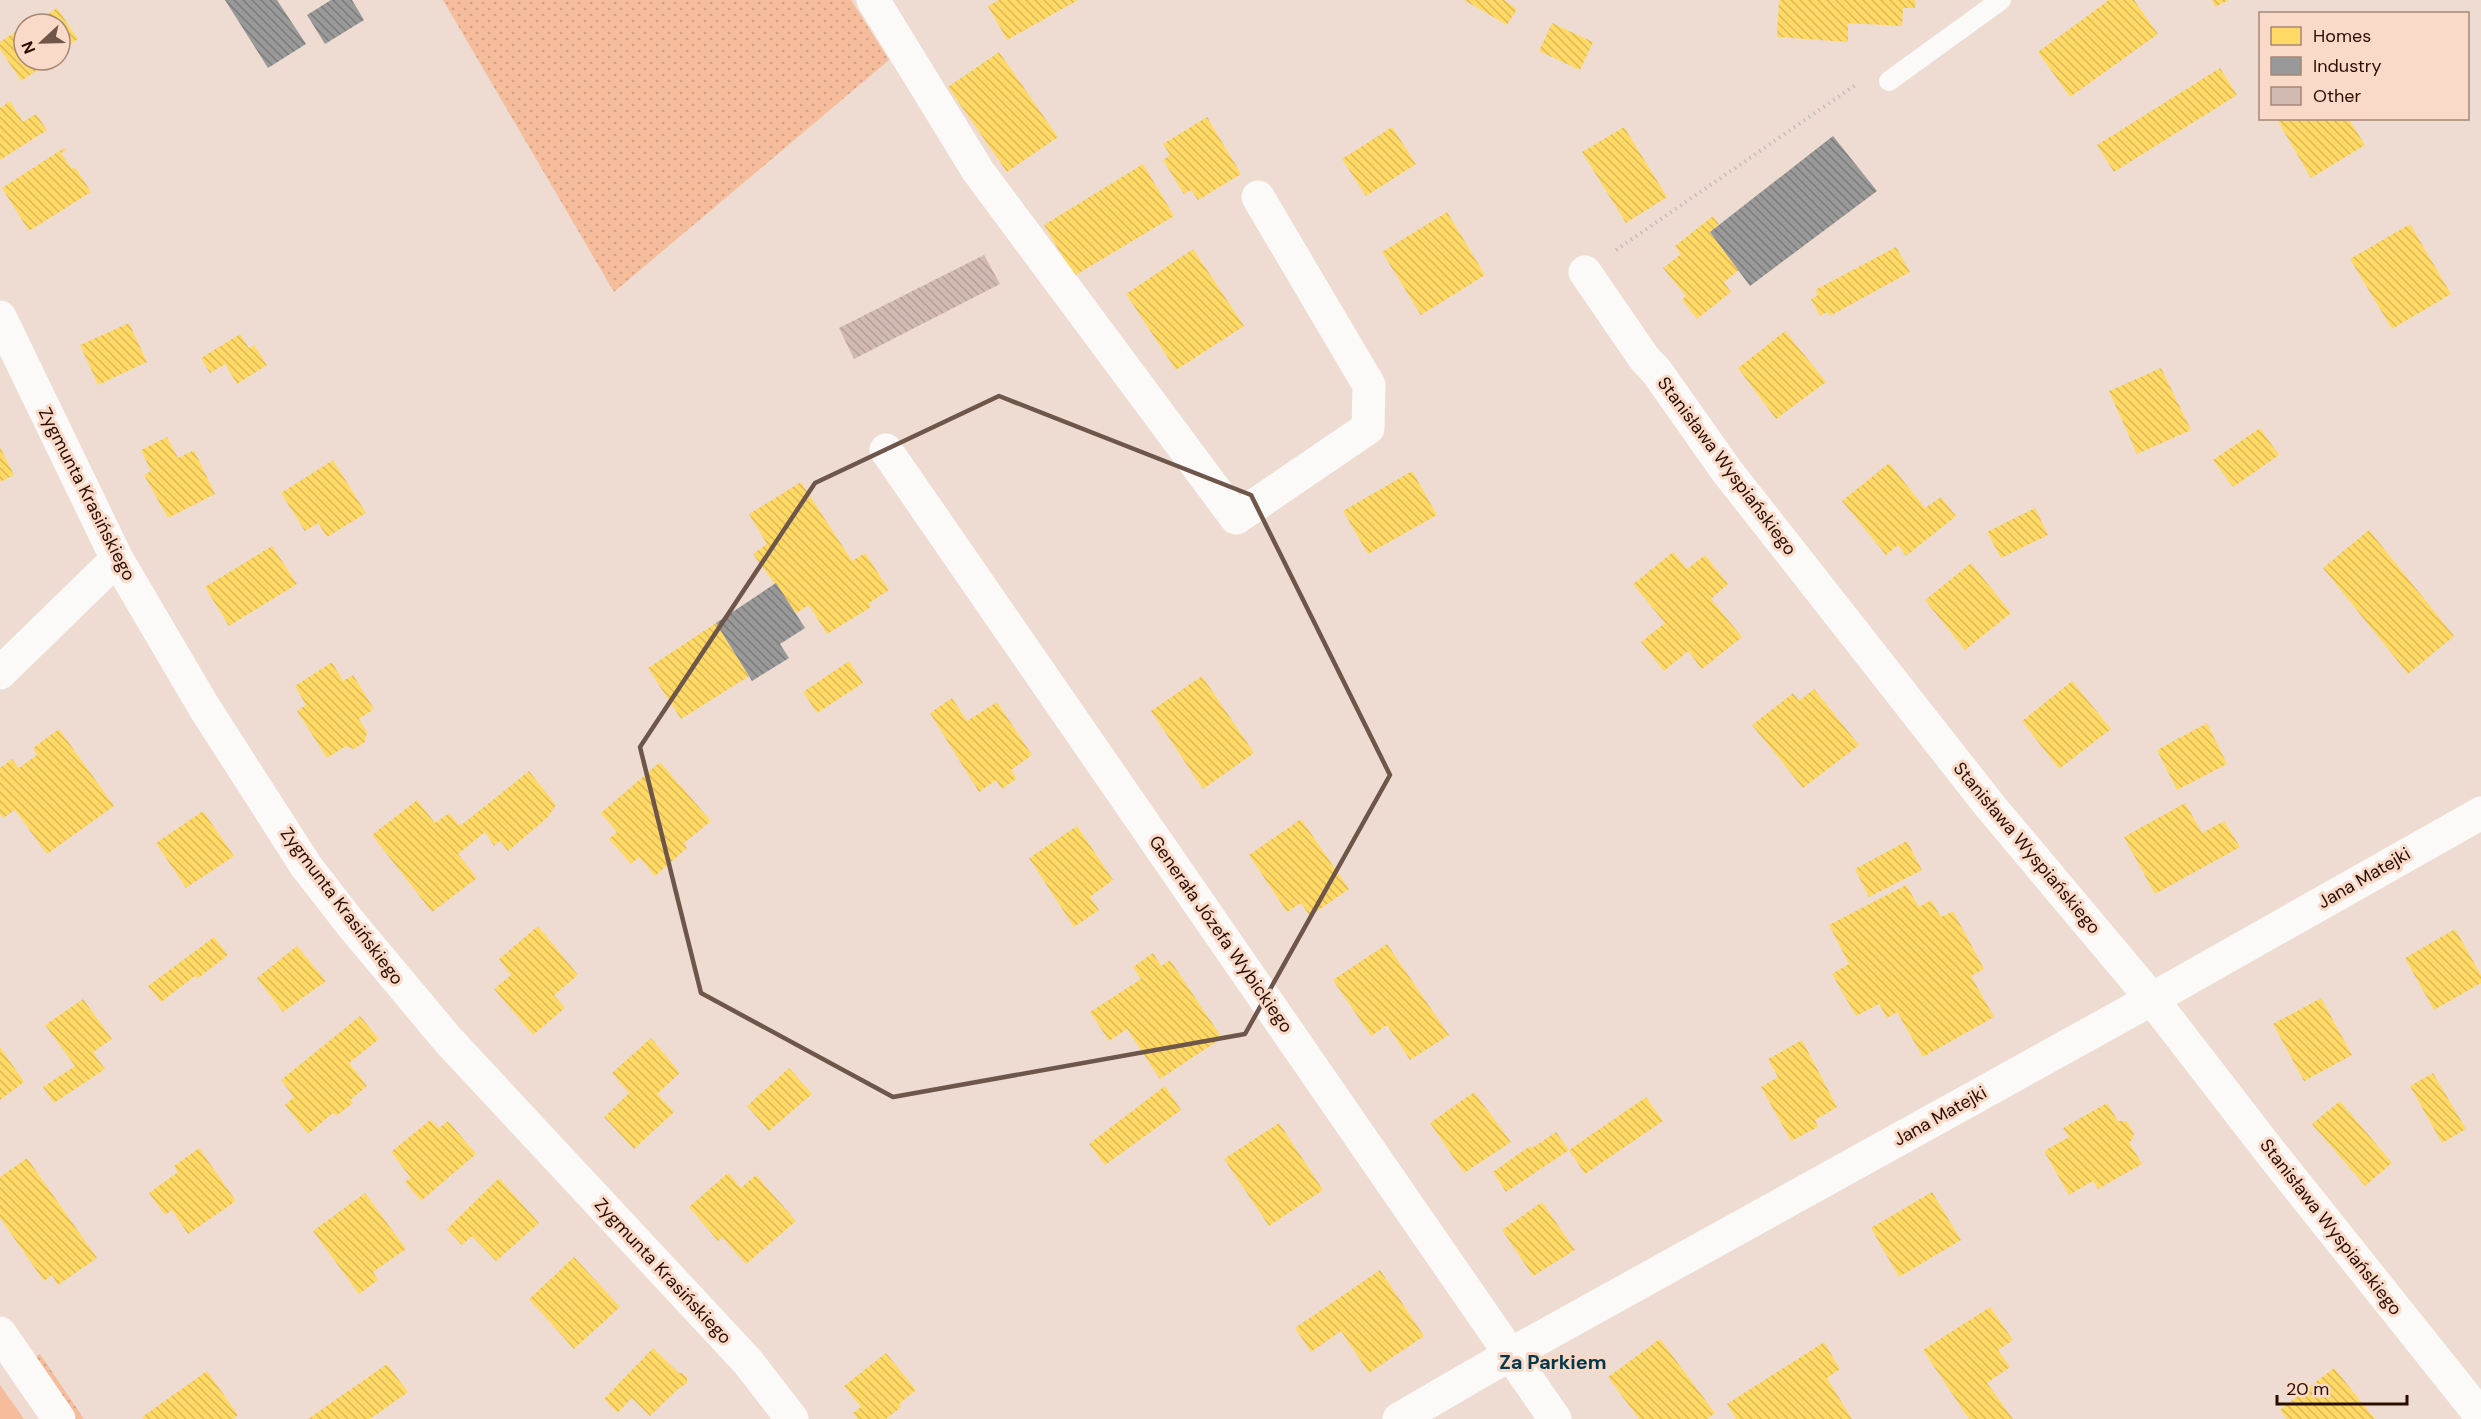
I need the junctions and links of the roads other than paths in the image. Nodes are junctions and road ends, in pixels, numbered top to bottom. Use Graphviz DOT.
graph roads {
  1 [pos="873,0"];
  2 [pos="2001,0"];
  3 [pos="1889,81"];
  4 [pos="1258,197"];
  5 [pos="1585,272"];
  6 [pos="0,317"];
  7 [pos="886,450"];
  8 [pos="117,559"];
  9 [pos="0,673"];
  10 [pos="2481,813"];
  11 [pos="2152,999"];
  12 [pos="0,1333"];
  13 [pos="1511,1354"];
  14 [pos="2481,1416"];
  15 [pos="59,1419"];
  16 [pos="792,1419"];
  17 [pos="1399,1419"];
  18 [pos="1555,1419"];
  1 -- 4 [label="street"];
  2 -- 3 [label="lane"];
  5 -- 11 [label="street, Stanisława Wyspiańskiego"];
  6 -- 8 [label="street, Zygmunta Krasińskiego"];
  7 -- 13 [label="street, Generała Józefa Wybickiego"];
  8 -- 9 [label="street"];
  8 -- 16 [label="street, Zygmunta Krasińskiego"];
  10 -- 11 [label="street, Jana Matejki"];
  11 -- 13 [label="street, Jana Matejki"];
  11 -- 14 [label="street, Stanisława Wyspiańskiego"];
  12 -- 15 [label="street"];
  13 -- 17 [label="street, Jana Matejki"];
  13 -- 18 [label="street, Generała Józefa Wybickiego"];
}
